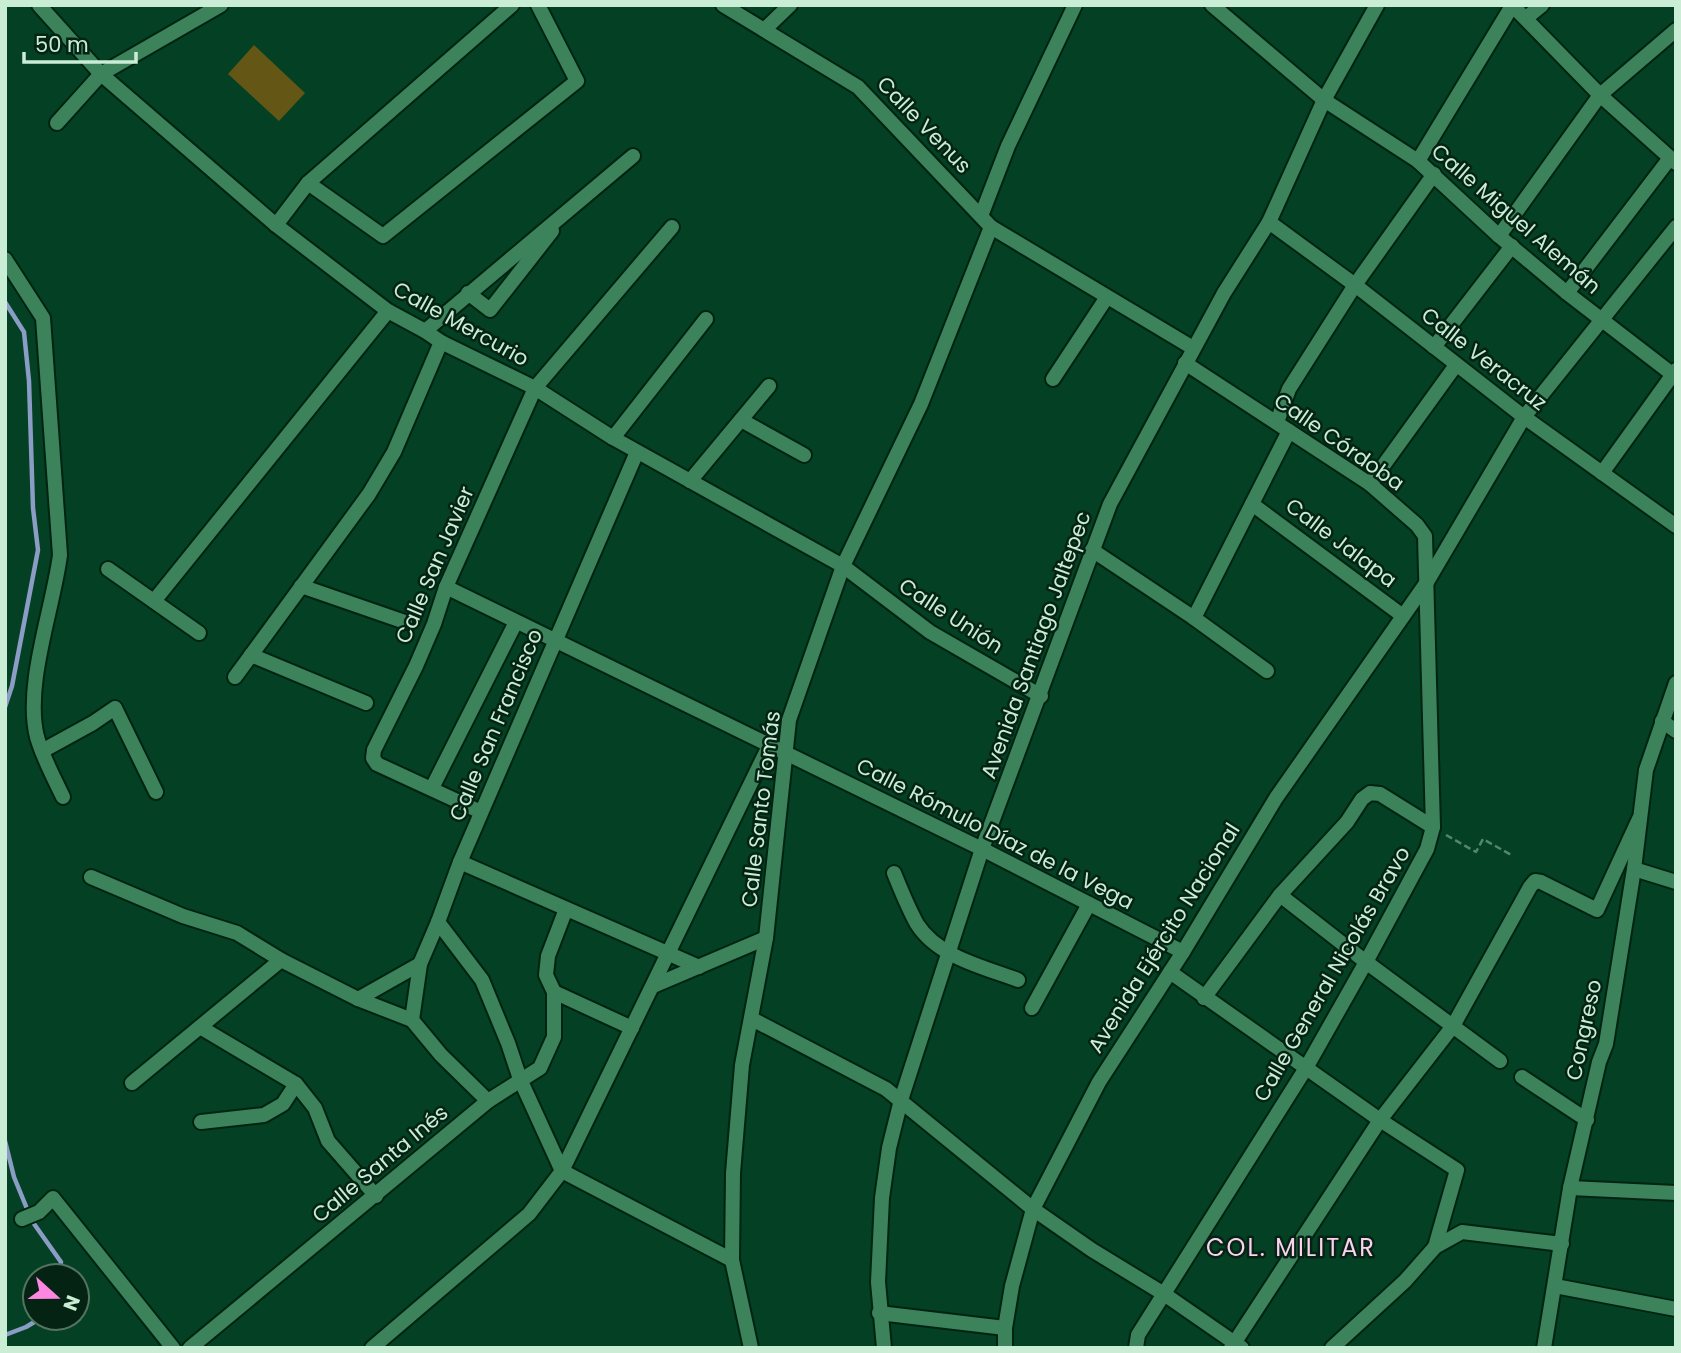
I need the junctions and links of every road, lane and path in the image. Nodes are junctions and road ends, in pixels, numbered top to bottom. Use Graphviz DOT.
graph roads {
  1 [pos="39,5"];
  2 [pos="221,5"];
  3 [pos="512,5"];
  4 [pos="538,5"];
  5 [pos="723,5"];
  6 [pos="790,5"];
  7 [pos="1075,5"];
  8 [pos="1212,5"];
  9 [pos="1377,5"];
  10 [pos="1512,5"];
  11 [pos="1542,5"];
  12 [pos="1527,18"];
  13 [pos="764,30"];
  14 [pos="1676,30"];
  15 [pos="101,74"];
  16 [pos="1600,95"];
  17 [pos="1324,100"];
  18 [pos="57,124"];
  19 [pos="633,156"];
  20 [pos="1418,161"];
  21 [pos="1673,161"];
  22 [pos="1434,174"];
  23 [pos="308,183"];
  24 [pos="570,209"];
  25 [pos="986,221"];
  26 [pos="1269,222"];
  27 [pos="276,225"];
  28 [pos="672,226"];
  29 [pos="1676,227"];
  30 [pos="1499,236"];
  31 [pos="1512,246"];
  32 [pos="5,259"];
  33 [pos="1355,285"];
  34 [pos="468,293"];
  35 [pos="1567,293"];
  36 [pos="1107,297"];
  37 [pos="388,311"];
  38 [pos="706,319"];
  39 [pos="1601,319"];
  40 [pos="425,331"];
  41 [pos="441,342"];
  42 [pos="1434,347"];
  43 [pos="1193,348"];
  44 [pos="1185,363"];
  45 [pos="1456,365"];
  46 [pos="1675,373"];
  47 [pos="1053,379"];
  48 [pos="769,386"];
  49 [pos="535,388"];
  50 [pos="1524,417"];
  51 [pos="741,420"];
  52 [pos="1277,422"];
  53 [pos="1289,431"];
  54 [pos="613,438"];
  55 [pos="638,452"];
  56 [pos="804,455"];
  57 [pos="1602,473"];
  58 [pos="690,481"];
  59 [pos="1370,484"];
  60 [pos="1252,504"];
  61 [pos="1676,526"];
  62 [pos="1092,550"];
  63 [pos="843,566"];
  64 [pos="107,569"];
  65 [pos="1427,582"];
  66 [pos="301,586"];
  67 [pos="446,587"];
  68 [pos="154,601"];
  69 [pos="1404,617"];
  70 [pos="1194,618"];
  71 [pos="405,622"];
  72 [pos="516,622"];
  73 [pos="199,633"];
  74 [pos="555,641"];
  75 [pos="251,655"];
  76 [pos="1267,671"];
  77 [pos="235,677"];
  78 [pos="1676,683"];
  79 [pos="1041,696"];
  80 [pos="366,703"];
  81 [pos="1662,721"];
  82 [pos="1676,732"];
  83 [pos="769,746"];
  84 [pos="42,751"];
  85 [pos="787,755"];
  86 [pos="432,788"];
  87 [pos="156,792"];
  88 [pos="63,797"];
  89 [pos="481,812"];
  90 [pos="1639,819"];
  91 [pos="1433,827"];
  92 [pos="982,849"];
  93 [pos="1513,856"];
  94 [pos="460,862"];
  95 [pos="1634,869"];
  96 [pos="894,873"];
  97 [pos="91,877"];
  98 [pos="1676,882"];
  99 [pos="1280,895"];
  100 [pos="1088,904"];
  101 [pos="566,909"];
  102 [pos="438,922"];
  103 [pos="766,938"];
  104 [pos="949,952"];
  105 [pos="668,953"];
  106 [pos="1183,953"];
  107 [pos="281,960"];
  108 [pos="1367,962"];
  109 [pos="420,964"];
  110 [pos="699,967"];
  111 [pos="1170,972"];
  112 [pos="1018,980"];
  113 [pos="653,986"];
  114 [pos="554,992"];
  115 [pos="1204,998"];
  116 [pos="358,999"];
  117 [pos="1032,1008"];
  118 [pos="752,1018"];
  119 [pos="412,1020"];
  120 [pos="1453,1026"];
  121 [pos="200,1027"];
  122 [pos="632,1028"];
  123 [pos="1500,1061"];
  124 [pos="1306,1068"];
  125 [pos="1522,1077"];
  126 [pos="520,1079"];
  127 [pos="132,1083"];
  128 [pos="296,1084"];
  129 [pos="901,1100"];
  130 [pos="488,1101"];
  131 [pos="1380,1120"];
  132 [pos="1587,1120"];
  133 [pos="201,1122"];
  134 [pos="562,1171"];
  135 [pos="1570,1188"];
  136 [pos="1676,1193"];
  137 [pos="376,1196"];
  138 [pos="1033,1209"];
  139 [pos="22,1219"];
  140 [pos="1562,1244"];
  141 [pos="1435,1247"];
  142 [pos="732,1260"];
  143 [pos="1555,1286"];
  144 [pos="1164,1294"];
  145 [pos="1676,1309"];
  146 [pos="879,1313"];
  147 [pos="1004,1328"];
  148 [pos="1236,1346"];
  149 [pos="173,1348"];
  150 [pos="190,1348"];
  151 [pos="372,1348"];
  152 [pos="751,1348"];
  153 [pos="884,1348"];
  154 [pos="1006,1348"];
  155 [pos="1136,1348"];
  156 [pos="1332,1348"];
  157 [pos="1544,1348"];
  1 -- 15 [label="street, Calle Mercurio"];
  2 -- 15 [label="street"];
  3 -- 23 [label="street"];
  4 -- 23 [label="street"];
  5 -- 13 [label="street, Calle Venus"];
  6 -- 13 [label="street"];
  7 -- 25 [label="street, Calle Santo Tomás"];
  8 -- 17 [label="street, Calle Miguel Alemán"];
  9 -- 17 [label="street, Avenida Santiago Jaltepec"];
  10 -- 12 [label="street"];
  10 -- 20 [label="street"];
  11 -- 12 [label="street"];
  12 -- 16 [label="street"];
  13 -- 25 [label="street, Calle Venus"];
  14 -- 16 [label="street"];
  15 -- 18 [label="street"];
  15 -- 27 [label="street, Calle Mercurio"];
  16 -- 21 [label="street"];
  16 -- 30 [label="street"];
  17 -- 20 [label="street, Calle Miguel Alemán"];
  17 -- 26 [label="street, Avenida Santiago Jaltepec"];
  19 -- 24 [label="street"];
  20 -- 22 [label="street, Calle Miguel Alemán"];
  21 -- 35 [label="street"];
  22 -- 30 [label="street, Calle Miguel Alemán"];
  22 -- 33 [label="street"];
  23 -- 27 [label="street"];
  24 -- 34 [label="street"];
  24 -- 34 [label="street"];
  25 -- 36 [label="street"];
  25 -- 63 [label="street, Calle Santo Tomás"];
  26 -- 33 [label="street, Calle Veracruz"];
  26 -- 43 [label="street, Avenida Santiago Jaltepec"];
  27 -- 37 [label="street, Calle Mercurio"];
  28 -- 49 [label="street, Calle San Javier"];
  29 -- 39 [label="street, Avenida Ejército Nacional"];
  30 -- 31 [label="street, Calle Miguel Alemán"];
  31 -- 35 [label="street, Calle Miguel Alemán"];
  31 -- 42 [label="street"];
  32 -- 84 [label="street"];
  33 -- 42 [label="street, Calle Veracruz"];
  33 -- 52 [label="street"];
  34 -- 40 [label="street"];
  35 -- 39 [label="street, Calle Miguel Alemán"];
  36 -- 43 [label="street"];
  36 -- 47 [label="street"];
  37 -- 40 [label="street, Calle Mercurio"];
  37 -- 68 [label="street"];
  38 -- 54 [label="street"];
  39 -- 46 [label="street, Calle Miguel Alemán"];
  39 -- 50 [label="street, Avenida Ejército Nacional"];
  40 -- 41 [label="street, Calle Mercurio"];
  41 -- 49 [label="street, Calle Mercurio"];
  41 -- 66 [label="street"];
  42 -- 45 [label="street, Calle Veracruz"];
  43 -- 44 [label="street, Avenida Santiago Jaltepec"];
  44 -- 52 [label="street, Calle Córdoba"];
  44 -- 62 [label="street, Avenida Santiago Jaltepec"];
  45 -- 50 [label="street, Calle Veracruz"];
  45 -- 59 [label="street"];
  46 -- 57 [label="street"];
  48 -- 51 [label="street"];
  49 -- 54 [label="street, Calle Mercurio"];
  49 -- 67 [label="street, Calle San Javier"];
  50 -- 57 [label="street, Calle Veracruz"];
  50 -- 65 [label="street, Avenida Ejército Nacional"];
  51 -- 56 [label="street"];
  51 -- 58 [label="street"];
  52 -- 53 [label="street, Calle Córdoba"];
  53 -- 59 [label="street, Calle Córdoba"];
  53 -- 60 [label="street"];
  54 -- 55 [label="street, Calle Mercurio"];
  55 -- 58 [label="street, Calle Mercurio"];
  55 -- 74 [label="street, Calle San Francisco"];
  57 -- 61 [label="street, Calle Veracruz"];
  58 -- 63 [label="street, Calle Mercurio"];
  59 -- 65 [label="street, Calle Córdoba"];
  60 -- 69 [label="street, Calle Jalapa"];
  60 -- 70 [label="street"];
  62 -- 70 [label="street"];
  62 -- 79 [label="street, Avenida Santiago Jaltepec"];
  63 -- 79 [label="street, Calle Unión"];
  63 -- 85 [label="street, Calle Santo Tomás"];
  64 -- 68 [label="street"];
  65 -- 69 [label="street, Avenida Ejército Nacional"];
  65 -- 91 [label="street, Calle General Nicolás Bravo"];
  66 -- 71 [label="street"];
  66 -- 75 [label="street"];
  67 -- 72 [label="street, Calle Rómulo Díaz de la Vega"];
  67 -- 86 [label="street, Calle San Javier"];
  68 -- 73 [label="street"];
  69 -- 106 [label="street, Avenida Ejército Nacional"];
  70 -- 76 [label="street"];
  72 -- 74 [label="street, Calle Rómulo Díaz de la Vega"];
  72 -- 86 [label="street"];
  74 -- 83 [label="street, Calle Rómulo Díaz de la Vega"];
  74 -- 89 [label="street, Calle San Francisco"];
  75 -- 77 [label="street"];
  75 -- 80 [label="street"];
  78 -- 81 [label="street, Congreso"];
  79 -- 92 [label="street, Avenida Santiago Jaltepec"];
  81 -- 82 [label="street"];
  81 -- 90 [label="street, Congreso"];
  83 -- 85 [label="street, Calle Rómulo Díaz de la Vega"];
  83 -- 105 [label="street"];
  84 -- 87 [label="street"];
  84 -- 88 [label="street"];
  85 -- 92 [label="street, Calle Rómulo Díaz de la Vega"];
  85 -- 103 [label="street, Calle Santo Tomás"];
  86 -- 89 [label="street"];
  89 -- 94 [label="street, Calle San Francisco"];
  90 -- 95 [label="street, Congreso"];
  90 -- 120 [label="street"];
  91 -- 93 [label="path"];
  91 -- 99 [label="street"];
  91 -- 108 [label="street, Calle General Nicolás Bravo"];
  92 -- 100 [label="street, Calle Rómulo Díaz de la Vega"];
  92 -- 104 [label="street, Avenida Santiago Jaltepec"];
  94 -- 101 [label="street"];
  94 -- 102 [label="street, Calle San Francisco"];
  95 -- 98 [label="street"];
  95 -- 132 [label="street, Congreso"];
  96 -- 104 [label="street"];
  97 -- 107 [label="street"];
  99 -- 108 [label="street"];
  99 -- 115 [label="street"];
  100 -- 106 [label="street, Calle Rómulo Díaz de la Vega"];
  100 -- 117 [label="street"];
  101 -- 105 [label="street"];
  101 -- 114 [label="street, Calle Santa Inés"];
  102 -- 109 [label="street, Calle San Francisco"];
  102 -- 126 [label="street"];
  103 -- 110 [label="street"];
  103 -- 118 [label="street, Calle Santo Tomás"];
  104 -- 112 [label="street"];
  104 -- 129 [label="street, Avenida Santiago Jaltepec"];
  105 -- 110 [label="street"];
  105 -- 113 [label="street"];
  106 -- 111 [label="street, Avenida Ejército Nacional"];
  107 -- 116 [label="street"];
  107 -- 121 [label="street"];
  108 -- 120 [label="street"];
  108 -- 124 [label="street, Calle General Nicolás Bravo"];
  109 -- 116 [label="street"];
  109 -- 119 [label="street, Calle San Francisco"];
  110 -- 113 [label="street"];
  111 -- 115 [label="street"];
  111 -- 138 [label="street, Avenida Ejército Nacional"];
  113 -- 122 [label="street"];
  114 -- 122 [label="street"];
  114 -- 126 [label="street, Calle Santa Inés"];
  115 -- 124 [label="street"];
  116 -- 119 [label="street"];
  118 -- 129 [label="street"];
  118 -- 142 [label="street, Calle Santo Tomás"];
  119 -- 130 [label="street"];
  120 -- 123 [label="street"];
  120 -- 131 [label="street"];
  121 -- 127 [label="street"];
  121 -- 128 [label="street"];
  122 -- 134 [label="street"];
  124 -- 131 [label="street"];
  124 -- 144 [label="street, Calle General Nicolás Bravo"];
  125 -- 132 [label="street"];
  126 -- 130 [label="street, Calle Santa Inés"];
  126 -- 134 [label="street"];
  128 -- 133 [label="street"];
  128 -- 137 [label="street"];
  129 -- 138 [label="street"];
  129 -- 146 [label="street, Avenida Santiago Jaltepec"];
  130 -- 137 [label="street, Calle Santa Inés"];
  131 -- 141 [label="street"];
  131 -- 148 [label="street"];
  132 -- 135 [label="street, Congreso"];
  134 -- 142 [label="street"];
  134 -- 151 [label="street"];
  135 -- 136 [label="street"];
  135 -- 140 [label="street, Congreso"];
  137 -- 150 [label="street, Calle Santa Inés"];
  138 -- 144 [label="street"];
  138 -- 147 [label="street, Avenida Ejército Nacional"];
  139 -- 149 [label="street"];
  140 -- 141 [label="street"];
  140 -- 143 [label="street, Congreso"];
  141 -- 156 [label="street"];
  142 -- 152 [label="street, Calle Santo Tomás"];
  143 -- 145 [label="street"];
  143 -- 157 [label="street, Congreso"];
  144 -- 148 [label="street"];
  144 -- 155 [label="street, Calle General Nicolás Bravo"];
  146 -- 147 [label="street"];
  146 -- 153 [label="street, Avenida Santiago Jaltepec"];
  147 -- 154 [label="street, Avenida Ejército Nacional"];
}
